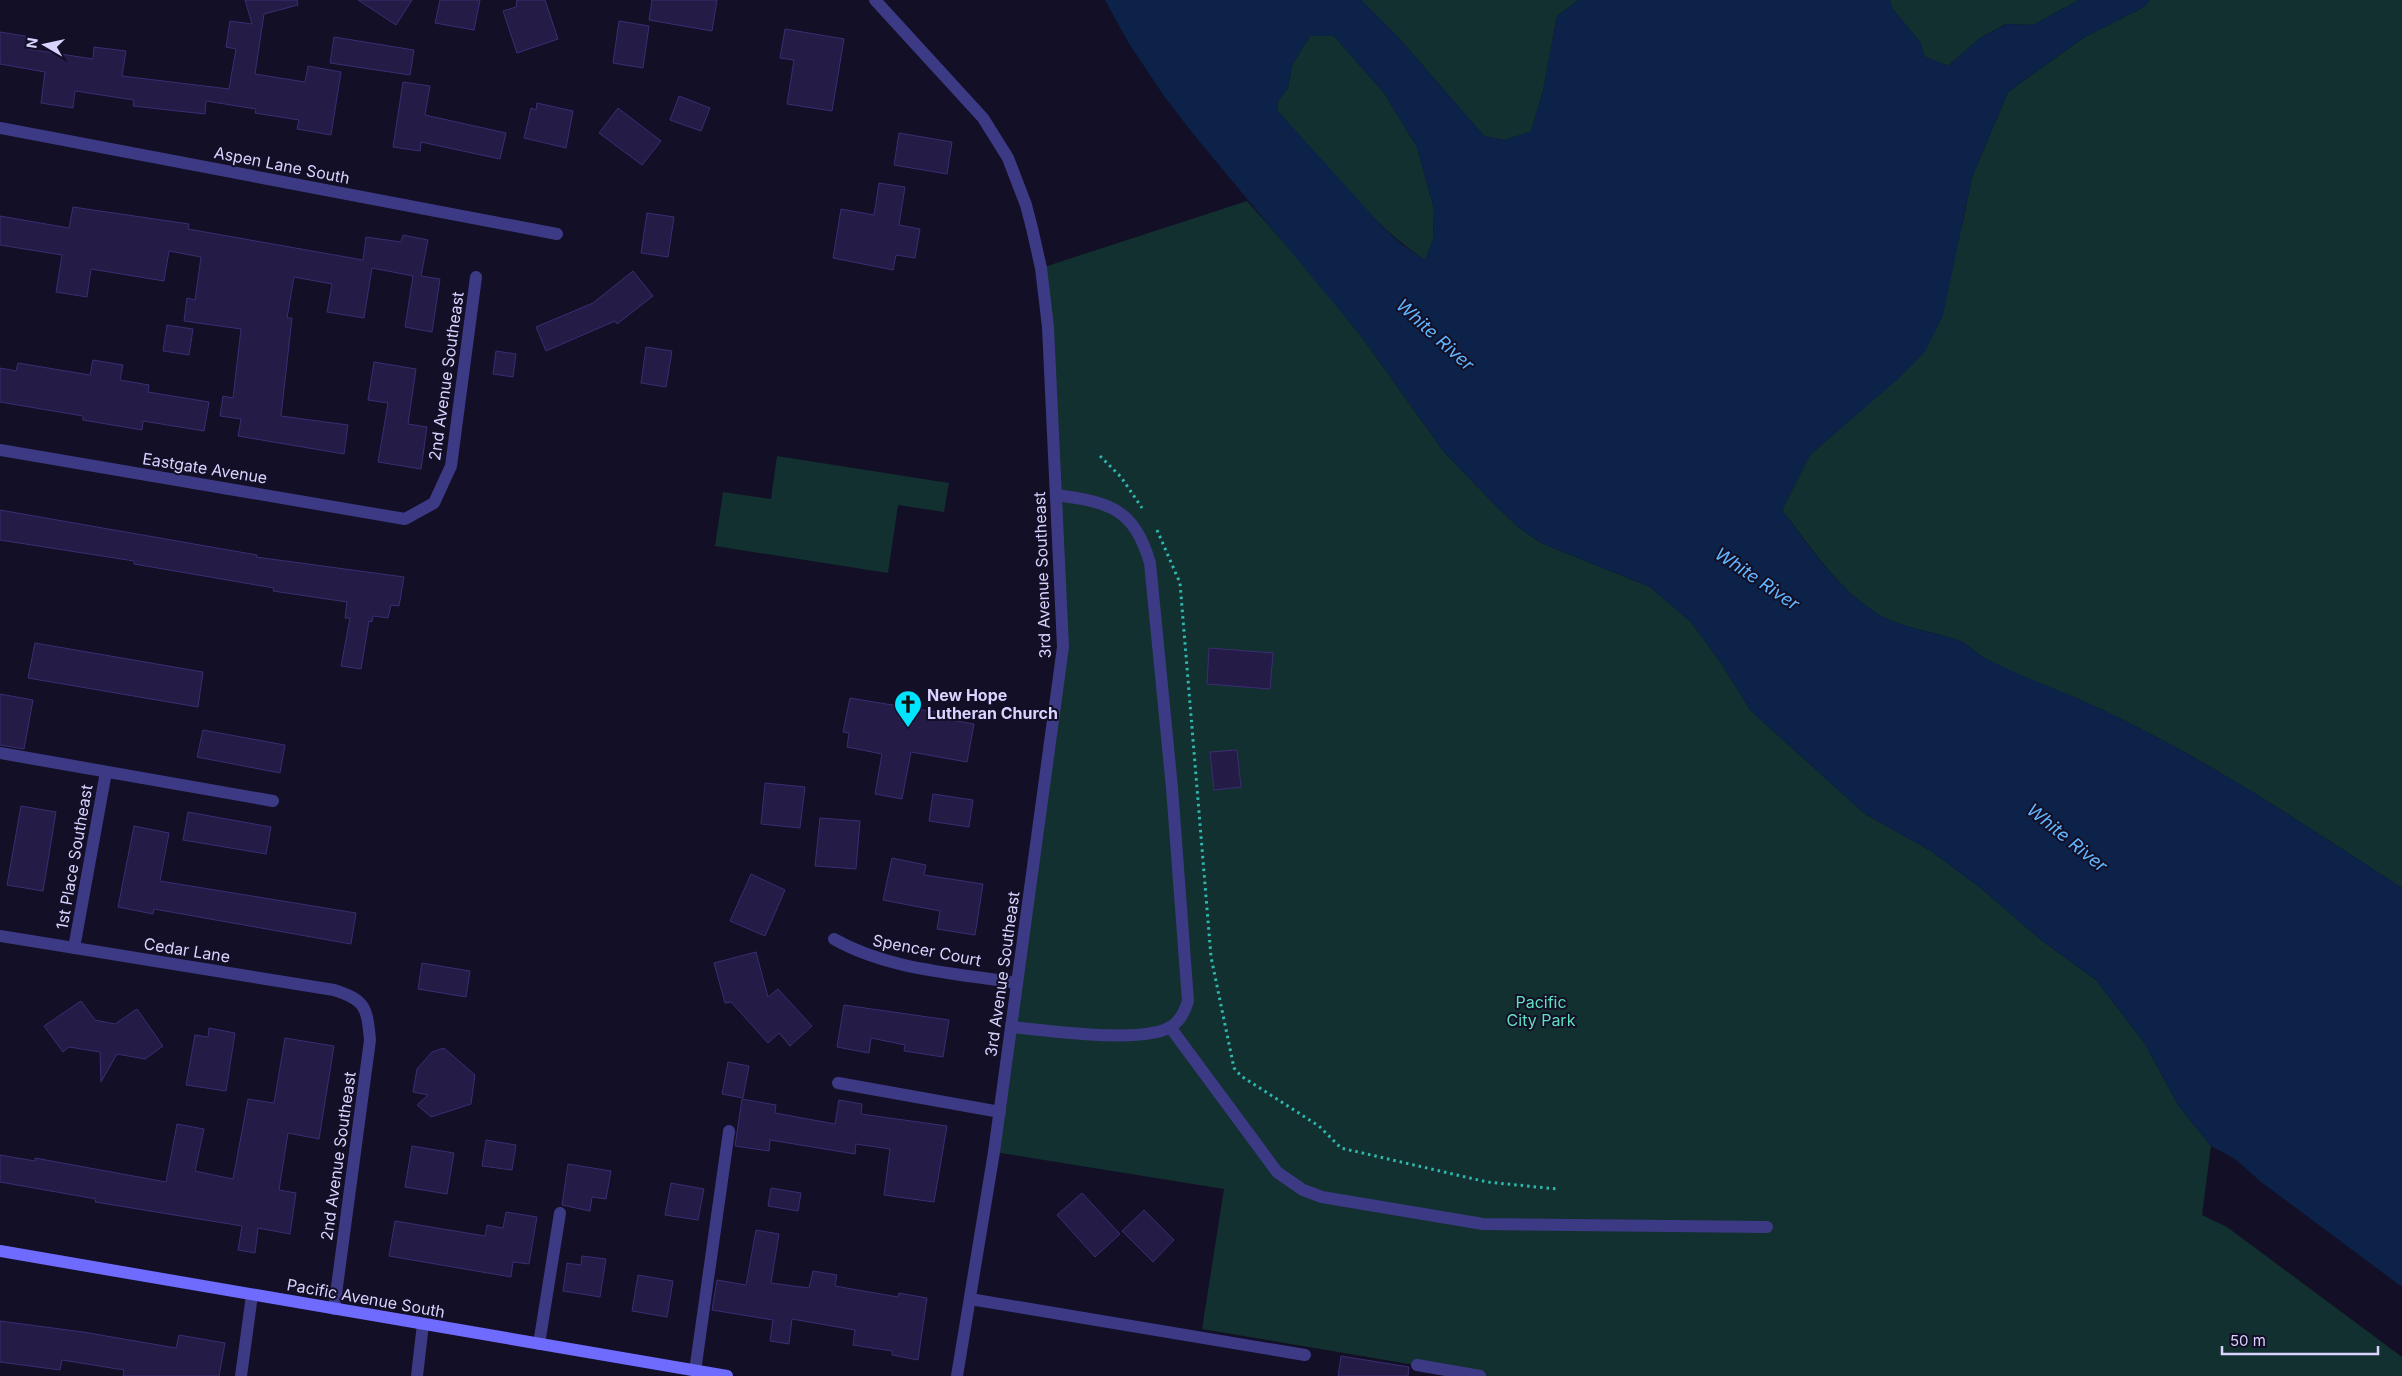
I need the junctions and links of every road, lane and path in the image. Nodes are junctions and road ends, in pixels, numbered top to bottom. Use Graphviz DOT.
graph roads {
  1 [pos="875,0"];
  2 [pos="0,128"];
  3 [pos="557,234"];
  4 [pos="476,277"];
  5 [pos="0,450"];
  6 [pos="1100,456"];
  7 [pos="1056,495"];
  8 [pos="1146,514"];
  9 [pos="405,519"];
  10 [pos="1151,522"];
  11 [pos="0,753"];
  12 [pos="106,772"];
  13 [pos="274,801"];
  14 [pos="0,936"];
  15 [pos="834,939"];
  16 [pos="74,948"];
  17 [pos="1017,983"];
  18 [pos="364,1008"];
  19 [pos="1011,1027"];
  20 [pos="1170,1027"];
  21 [pos="838,1084"];
  22 [pos="1000,1112"];
  23 [pos="729,1131"];
  24 [pos="1557,1189"];
  25 [pos="560,1213"];
  26 [pos="1767,1228"];
  27 [pos="0,1251"];
  28 [pos="252,1295"];
  29 [pos="970,1299"];
  30 [pos="334,1309"];
  31 [pos="423,1324"];
  32 [pos="539,1344"];
  33 [pos="1305,1355"];
  34 [pos="1417,1365"];
  35 [pos="691,1372"];
  36 [pos="241,1376"];
  37 [pos="418,1376"];
  38 [pos="727,1376"];
  39 [pos="957,1376"];
  40 [pos="1480,1376"];
  1 -- 7 [label="street, 3rd Avenue Southeast"];
  2 -- 3 [label="street, Aspen Lane South"];
  4 -- 9 [label="street, 2nd Avenue Southeast"];
  5 -- 9 [label="street, Eastgate Avenue"];
  6 -- 8 [label="path"];
  7 -- 17 [label="street, 3rd Avenue Southeast"];
  7 -- 20 [label="street"];
  10 -- 24 [label="path"];
  11 -- 12 [label="street"];
  12 -- 13 [label="street"];
  12 -- 16 [label="street, 1st Place Southeast"];
  14 -- 16 [label="street, Cedar Lane"];
  15 -- 17 [label="street, Spencer Court"];
  16 -- 18 [label="street, Cedar Lane"];
  17 -- 19 [label="street, 3rd Avenue Southeast"];
  18 -- 30 [label="street, 2nd Avenue Southeast"];
  19 -- 20 [label="street"];
  19 -- 22 [label="street, 3rd Avenue Southeast"];
  20 -- 26 [label="street"];
  21 -- 22 [label="street"];
  22 -- 29 [label="street, 3rd Avenue Southeast"];
  23 -- 35 [label="street"];
  25 -- 32 [label="street"];
  27 -- 28 [label="street, Pacific Avenue South"];
  28 -- 30 [label="street, Pacific Avenue South"];
  28 -- 36 [label="street"];
  29 -- 33 [label="street"];
  29 -- 39 [label="street, 3rd Avenue Southeast"];
  30 -- 31 [label="street, Pacific Avenue South"];
  31 -- 32 [label="street, Pacific Avenue South"];
  31 -- 37 [label="street"];
  32 -- 35 [label="street, Pacific Avenue South"];
  34 -- 40 [label="street"];
  35 -- 38 [label="street, Pacific Avenue South"];
}
